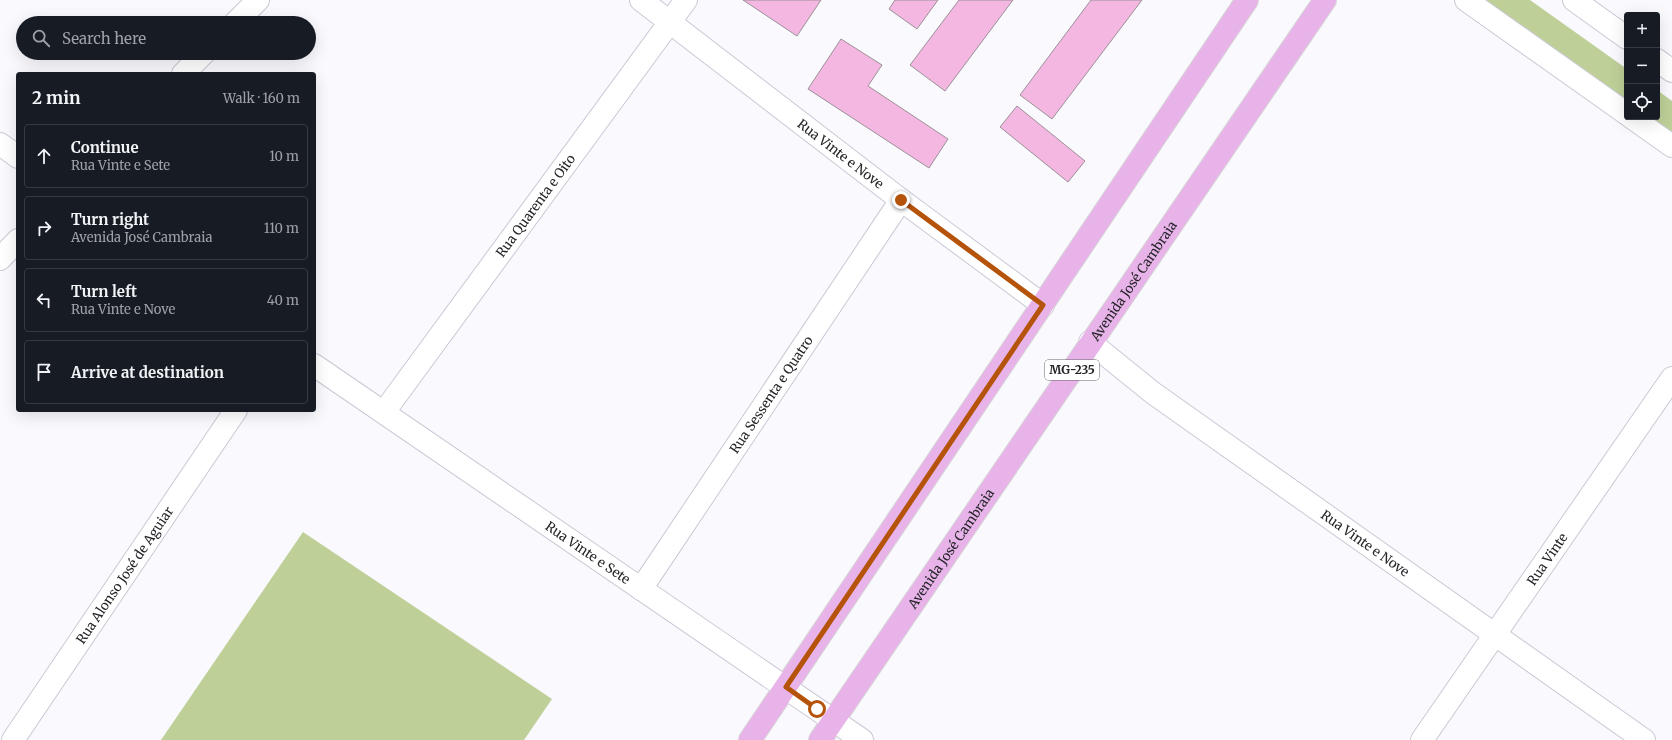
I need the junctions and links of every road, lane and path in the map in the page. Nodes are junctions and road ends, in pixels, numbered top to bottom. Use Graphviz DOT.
graph roads {
  1 [pos="258,0"];
  2 [pos="641,0"];
  3 [pos="686,0"];
  4 [pos="1247,0"];
  5 [pos="1325,0"];
  6 [pos="1466,0"];
  7 [pos="1574,0"];
  8 [pos="242,16"];
  9 [pos="671,23"];
  10 [pos="1624,36"];
  11 [pos="197,60"];
  12 [pos="1660,62"];
  13 [pos="1672,71"];
  14 [pos="185,72"];
  15 [pos="1624,112"];
  16 [pos="1635,120"];
  17 [pos="0,144"];
  18 [pos="1672,146"];
  19 [pos="16,156"];
  20 [pos="901,200"];
  21 [pos="16,242"];
  22 [pos="0,259"];
  23 [pos="1043,305"];
  24 [pos="1090,342"];
  25 [pos="316,366"];
  26 [pos="1672,378"];
  27 [pos="235,412"];
  28 [pos="384,412"];
  29 [pos="641,589"];
  30 [pos="1495,636"];
  31 [pos="786,687"];
  32 [pos="833,720"];
  33 [pos="13,740"];
  34 [pos="750,740"];
  35 [pos="820,740"];
  36 [pos="862,740"];
  37 [pos="1422,740"];
  38 [pos="1644,740"];
  1 -- 8 [label="street"];
  2 -- 9 [label="street, Rua Vinte e Nove"];
  3 -- 9 [label="street, Rua Quarenta e Oito"];
  4 -- 23 [label="main road"];
  5 -- 24 [label="main road, Avenida José Cambraia / MG-235"];
  6 -- 15 [label="street"];
  7 -- 10 [label="street"];
  9 -- 20 [label="street, Rua Vinte e Nove"];
  9 -- 28 [label="street, Rua Quarenta e Oito"];
  11 -- 14 [label="street"];
  12 -- 13 [label="street"];
  16 -- 18 [label="street"];
  17 -- 19 [label="street"];
  20 -- 23 [label="street, Rua Vinte e Nove"];
  20 -- 29 [label="street, Rua Sessenta e Quatro"];
  21 -- 22 [label="street"];
  23 -- 31 [label="main road"];
  24 -- 30 [label="street, Rua Vinte e Nove"];
  24 -- 32 [label="main road, Avenida José Cambraia / MG-235"];
  25 -- 28 [label="street, Rua Vinte e Sete"];
  26 -- 30 [label="street, Rua Vinte"];
  27 -- 33 [label="street, Rua Alonso José de Aguiar"];
  28 -- 29 [label="street, Rua Vinte e Sete"];
  29 -- 31 [label="street, Rua Vinte e Sete"];
  30 -- 37 [label="street, Rua Vinte"];
  30 -- 38 [label="street, Rua Vinte e Nove"];
  31 -- 32 [label="street, Rua Vinte e Sete"];
  31 -- 34 [label="main road"];
  32 -- 35 [label="main road, Avenida José Cambraia / MG-235"];
  32 -- 36 [label="street, Rua Vinte e Sete"];
}
